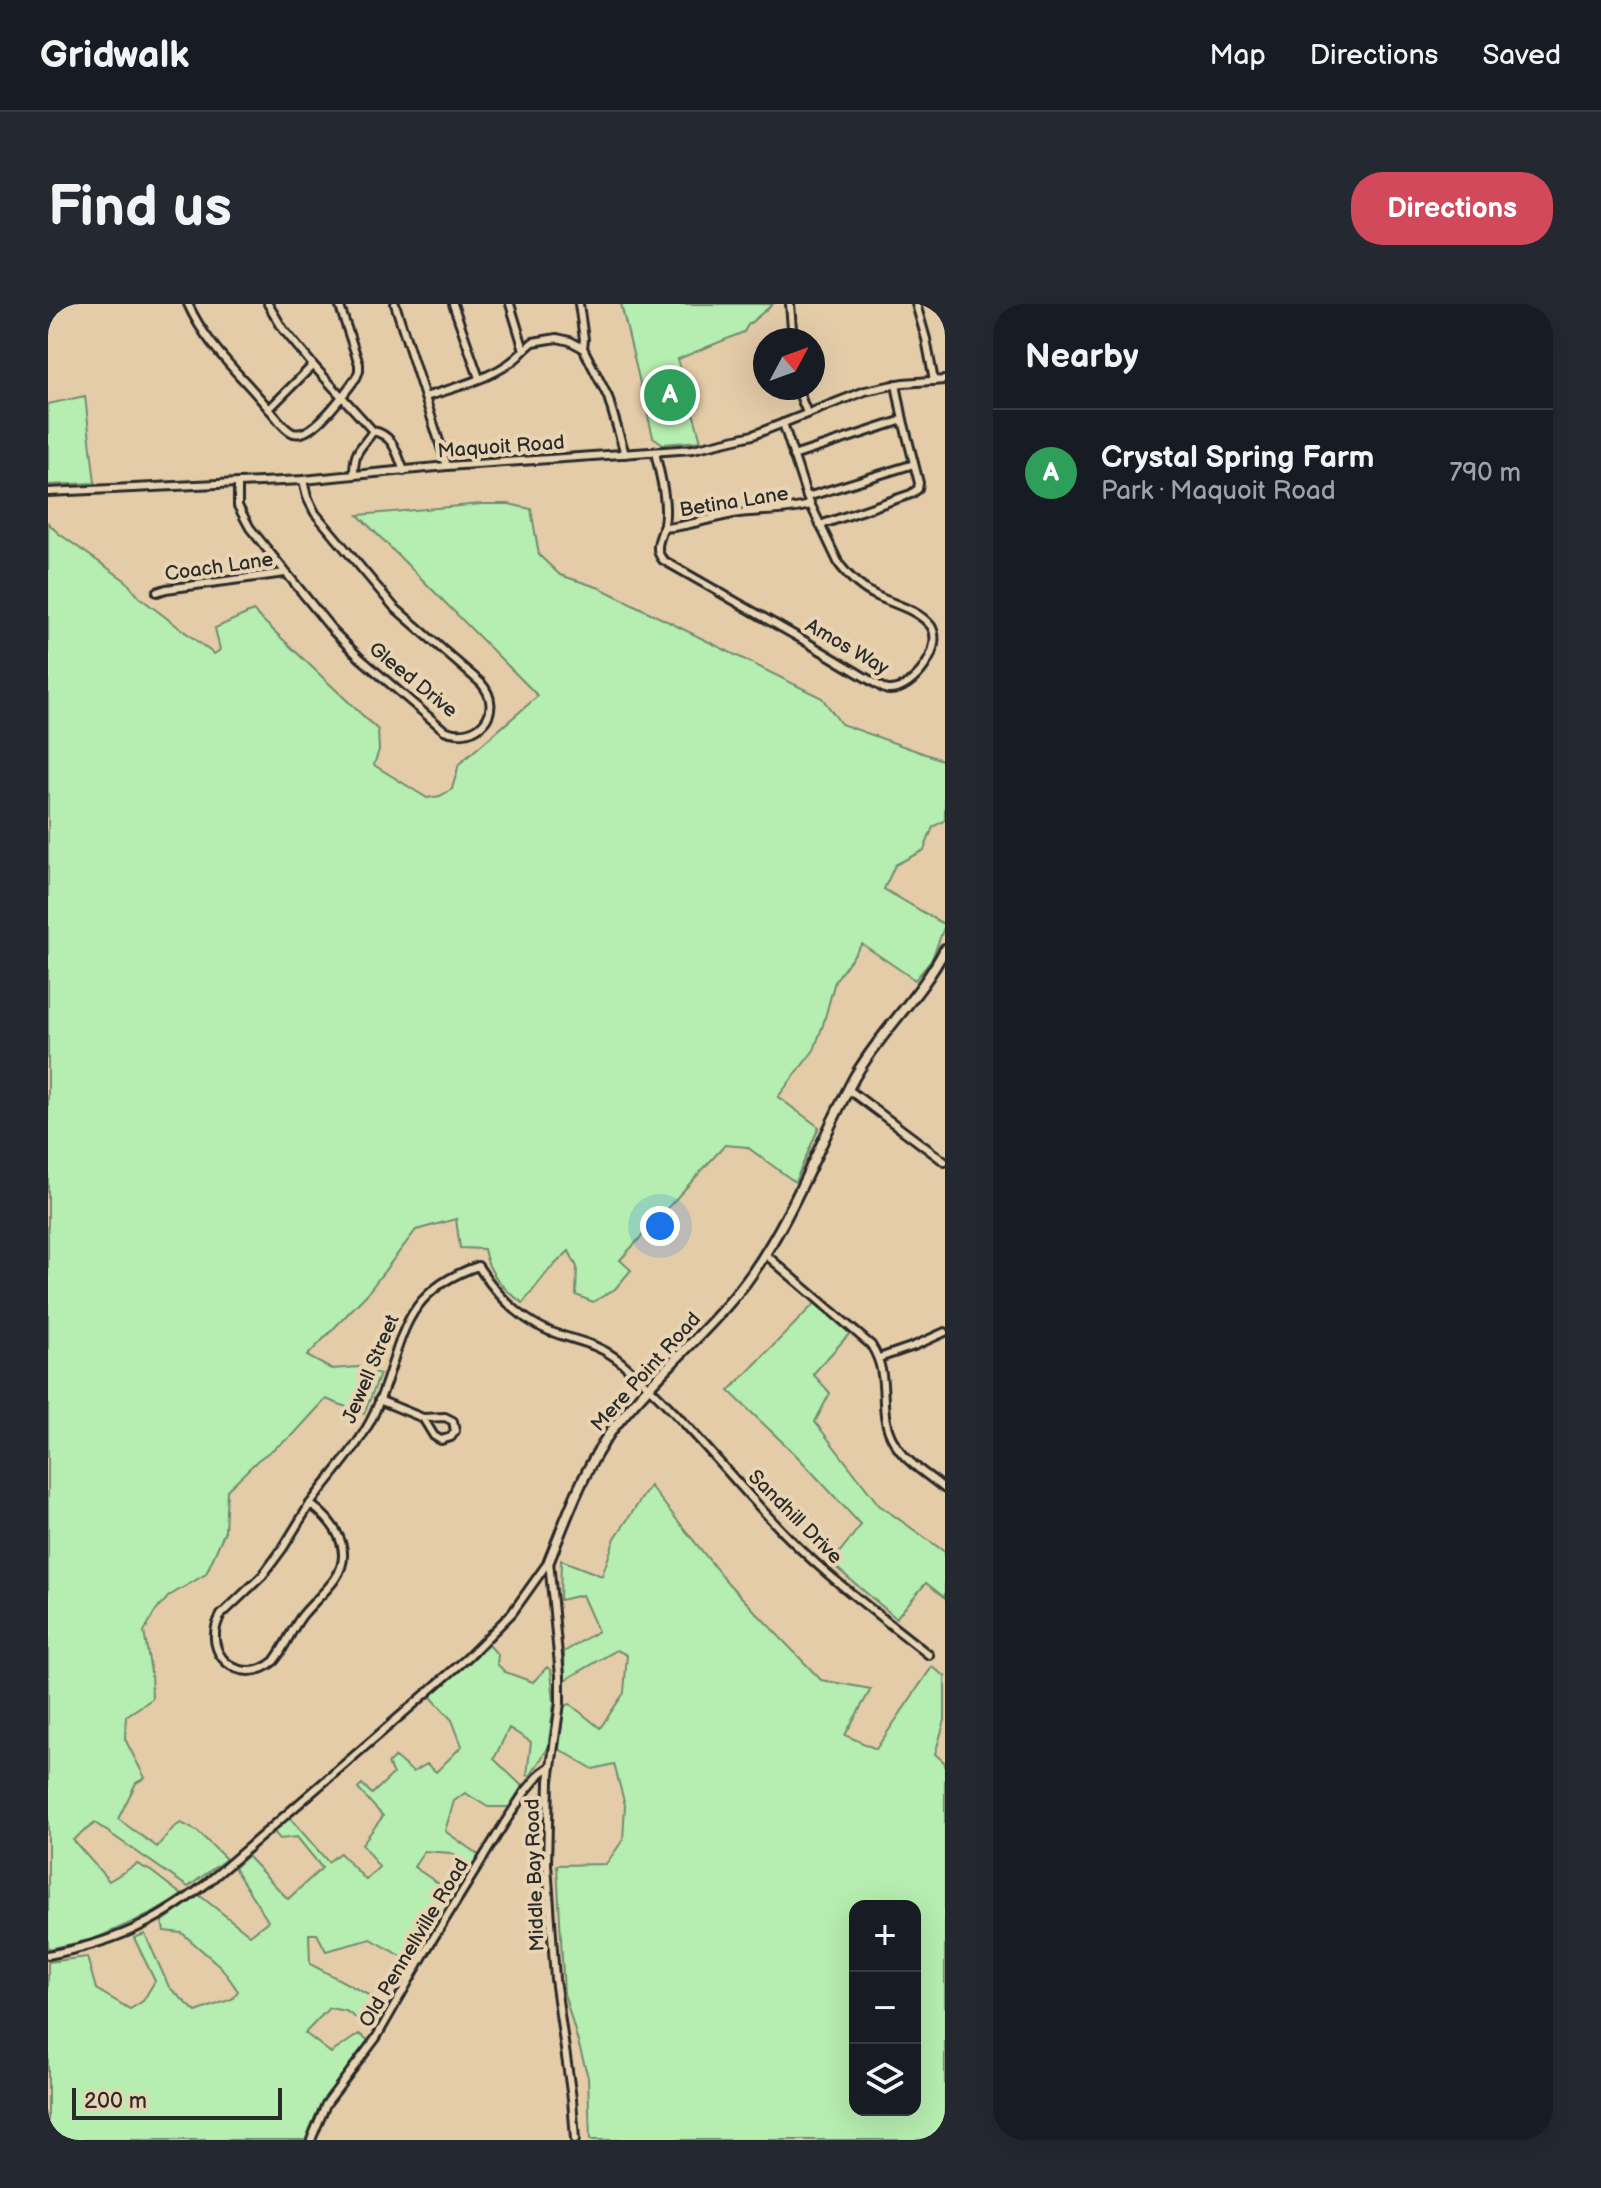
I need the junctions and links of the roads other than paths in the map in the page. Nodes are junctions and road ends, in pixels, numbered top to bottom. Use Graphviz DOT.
graph roads {
  1 [pos="188,304"];
  2 [pos="268,304"];
  3 [pos="339,304"];
  4 [pos="395,304"];
  5 [pos="453,304"];
  6 [pos="510,304"];
  7 [pos="579,304"];
  8 [pos="790,304"];
  9 [pos="916,304"];
  10 [pos="792,328"];
  11 [pos="583,348"];
  12 [pos="524,350"];
  13 [pos="313,365"];
  14 [pos="479,378"];
  15 [pos="945,380"];
  16 [pos="934,381"];
  17 [pos="896,384"];
  18 [pos="342,396"];
  19 [pos="425,397"];
  20 [pos="802,400"];
  21 [pos="269,409"];
  22 [pos="807,413"];
  23 [pos="903,420"];
  24 [pos="783,423"];
  25 [pos="373,431"];
  26 [pos="655,452"];
  27 [pos="625,454"];
  28 [pos="793,456"];
  29 [pos="914,464"];
  30 [pos="447,466"];
  31 [pos="404,471"];
  32 [pos="354,475"];
  33 [pos="303,480"];
  34 [pos="238,483"];
  35 [pos="48,492"];
  36 [pos="807,497"];
  37 [pos="810,505"];
  38 [pos="820,525"];
  39 [pos="663,528"];
  40 [pos="285,573"];
  41 [pos="157,592"];
  42 [pos="945,949"];
  43 [pos="849,1090"];
  44 [pos="945,1162"];
  45 [pos="765,1254"];
  46 [pos="478,1266"];
  47 [pos="945,1332"];
  48 [pos="879,1358"];
  49 [pos="649,1388"];
  50 [pos="379,1400"];
  51 [pos="423,1418"];
  52 [pos="944,1486"];
  53 [pos="310,1504"];
  54 [pos="549,1561"];
  55 [pos="929,1655"];
  56 [pos="551,1766"];
  57 [pos="48,1955"];
  58 [pos="311,2140"];
  59 [pos="575,2140"];
  1 -- 21 [label="street"];
  2 -- 13 [label="street"];
  3 -- 18 [label="street"];
  4 -- 19 [label="street"];
  5 -- 14 [label="street"];
  6 -- 12 [label="street"];
  7 -- 11 [label="street"];
  8 -- 10 [label="street"];
  9 -- 16 [label="street"];
  11 -- 12 [label="street"];
  11 -- 27 [label="street"];
  12 -- 14 [label="street"];
  13 -- 18 [label="street"];
  13 -- 21 [label="street"];
  14 -- 19 [label="street"];
  15 -- 16 [label="street, Maquoit Road"];
  16 -- 17 [label="street, Maquoit Road"];
  17 -- 22 [label="street, Maquoit Road"];
  17 -- 23 [label="street"];
  18 -- 21 [label="street"];
  18 -- 25 [label="street"];
  19 -- 30 [label="street"];
  20 -- 22 [label="street"];
  22 -- 24 [label="street, Maquoit Road"];
  23 -- 28 [label="street"];
  23 -- 29 [label="street"];
  24 -- 26 [label="street, Maquoit Road"];
  24 -- 28 [label="street, Amos Way"];
  25 -- 31 [label="street"];
  25 -- 32 [label="street"];
  26 -- 27 [label="street, Maquoit Road"];
  26 -- 39 [label="street, Amos Way"];
  27 -- 30 [label="street, Maquoit Road"];
  28 -- 36 [label="street, Amos Way"];
  29 -- 36 [label="street"];
  29 -- 38 [label="street"];
  30 -- 31 [label="street, Maquoit Road"];
  31 -- 32 [label="street, Maquoit Road"];
  32 -- 33 [label="street, Maquoit Road"];
  33 -- 34 [label="street, Maquoit Road"];
  33 -- 40 [label="street, Gleed Drive"];
  34 -- 35 [label="street, Maquoit Road"];
  34 -- 40 [label="street, Gleed Drive"];
  36 -- 37 [label="street, Amos Way"];
  37 -- 38 [label="street, Amos Way"];
  37 -- 39 [label="street, Betina Lane"];
  38 -- 39 [label="street, Amos Way"];
  40 -- 41 [label="street, Coach Lane"];
  42 -- 43 [label="street, Mere Point Road"];
  43 -- 44 [label="street"];
  43 -- 45 [label="street, Mere Point Road"];
  45 -- 48 [label="street"];
  45 -- 49 [label="street, Mere Point Road"];
  46 -- 49 [label="street, Sandhill Drive"];
  46 -- 50 [label="street, Jewell Street"];
  47 -- 48 [label="street"];
  48 -- 52 [label="street"];
  49 -- 54 [label="street, Mere Point Road"];
  49 -- 55 [label="street, Sandhill Drive"];
  50 -- 51 [label="street"];
  50 -- 53 [label="street, Jewell Street"];
  51 -- 51 [label="street"];
  53 -- 53 [label="street, Jewell Street"];
  54 -- 56 [label="street, Middle Bay Road"];
  54 -- 57 [label="street, Mere Point Road"];
  56 -- 58 [label="street, Old Pennellville Road"];
  56 -- 59 [label="street, Middle Bay Road"];
}
